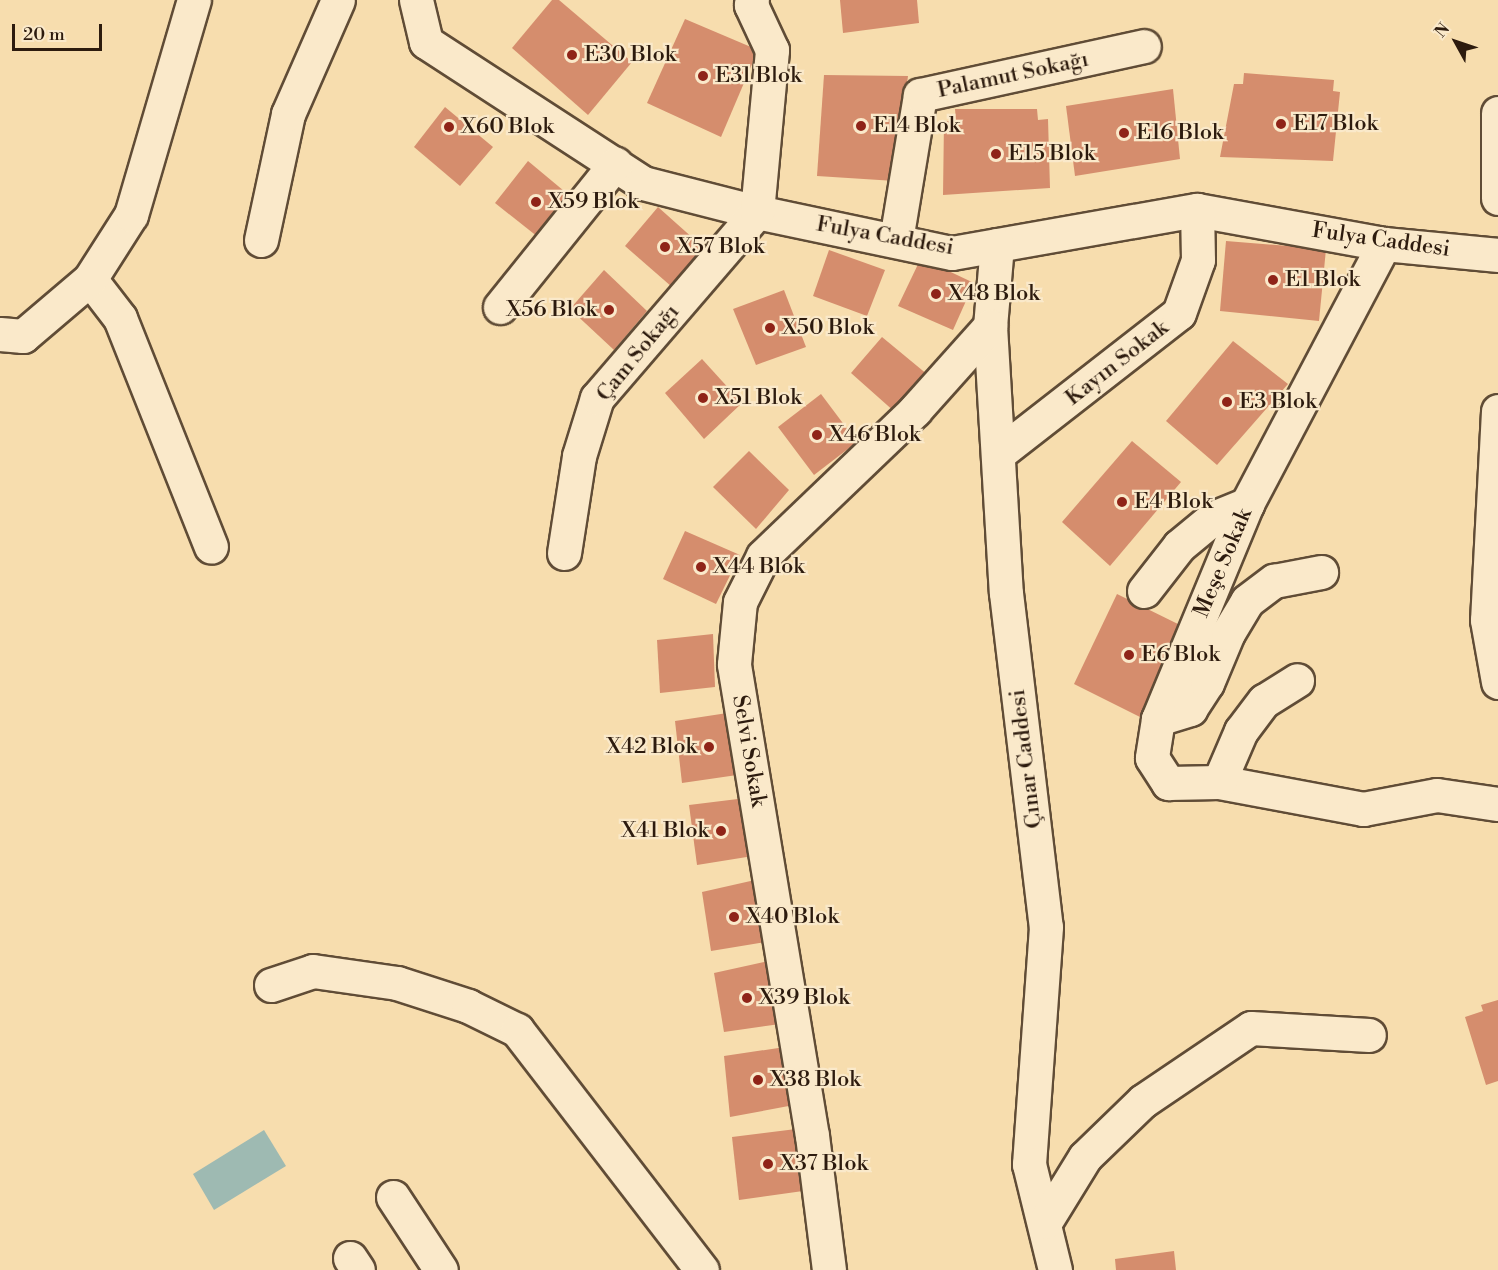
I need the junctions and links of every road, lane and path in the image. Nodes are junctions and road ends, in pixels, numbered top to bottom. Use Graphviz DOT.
graph roads {
  1 [pos="194,0"];
  2 [pos="338,0"];
  3 [pos="416,0"];
  4 [pos="747,2"];
  5 [pos="1144,46"];
  6 [pos="1498,112"];
  7 [pos="615,164"];
  8 [pos="1498,193"];
  9 [pos="1197,210"];
  10 [pos="757,212"];
  11 [pos="261,240"];
  12 [pos="896,240"];
  13 [pos="1384,244"];
  14 [pos="997,245"];
  15 [pos="1498,255"];
  16 [pos="90,279"];
  17 [pos="500,307"];
  18 [pos="990,326"];
  19 [pos="0,334"];
  20 [pos="1498,411"];
  21 [pos="998,454"];
  22 [pos="1247,504"];
  23 [pos="211,547"];
  24 [pos="564,553"];
  25 [pos="1322,572"];
  26 [pos="1144,591"];
  27 [pos="1297,680"];
  28 [pos="1498,682"];
  29 [pos="1158,719"];
  30 [pos="1219,782"];
  31 [pos="1498,804"];
  32 [pos="271,985"];
  33 [pos="1368,1035"];
  34 [pos="393,1197"];
  35 [pos="1045,1222"];
  36 [pos="441,1270"];
  37 [pos="702,1270"];
  38 [pos="829,1270"];
  39 [pos="1055,1270"];
  1 -- 16 [label="street"];
  2 -- 11 [label="street"];
  3 -- 7 [label="street, Fulya Caddesi"];
  4 -- 10 [label="street"];
  5 -- 12 [label="street, Palamut Sokağı"];
  6 -- 8 [label="street"];
  7 -- 10 [label="street, Fulya Caddesi"];
  7 -- 17 [label="street"];
  9 -- 13 [label="street, Fulya Caddesi"];
  9 -- 14 [label="street, Fulya Caddesi"];
  9 -- 21 [label="street, Kayın Sokak"];
  10 -- 12 [label="street, Fulya Caddesi"];
  10 -- 24 [label="street, Çam Sokağı"];
  12 -- 14 [label="street, Fulya Caddesi"];
  13 -- 15 [label="street, Fulya Caddesi"];
  13 -- 22 [label="street, Meşe Sokak"];
  14 -- 18 [label="street, Çınar Caddesi"];
  16 -- 19 [label="street"];
  16 -- 23 [label="street"];
  18 -- 21 [label="street, Çınar Caddesi"];
  18 -- 38 [label="street, Selvi Sokak"];
  20 -- 28 [label="street"];
  21 -- 35 [label="street, Çınar Caddesi"];
  22 -- 26 [label="street"];
  22 -- 29 [label="street, Meşe Sokak"];
  25 -- 29 [label="street"];
  27 -- 30 [label="street"];
  29 -- 30 [label="street, Meşe Sokak"];
  30 -- 31 [label="street, Meşe Sokak"];
  32 -- 37 [label="street"];
  33 -- 35 [label="street"];
  34 -- 36 [label="street"];
  35 -- 39 [label="street, Çınar Caddesi"];
}
